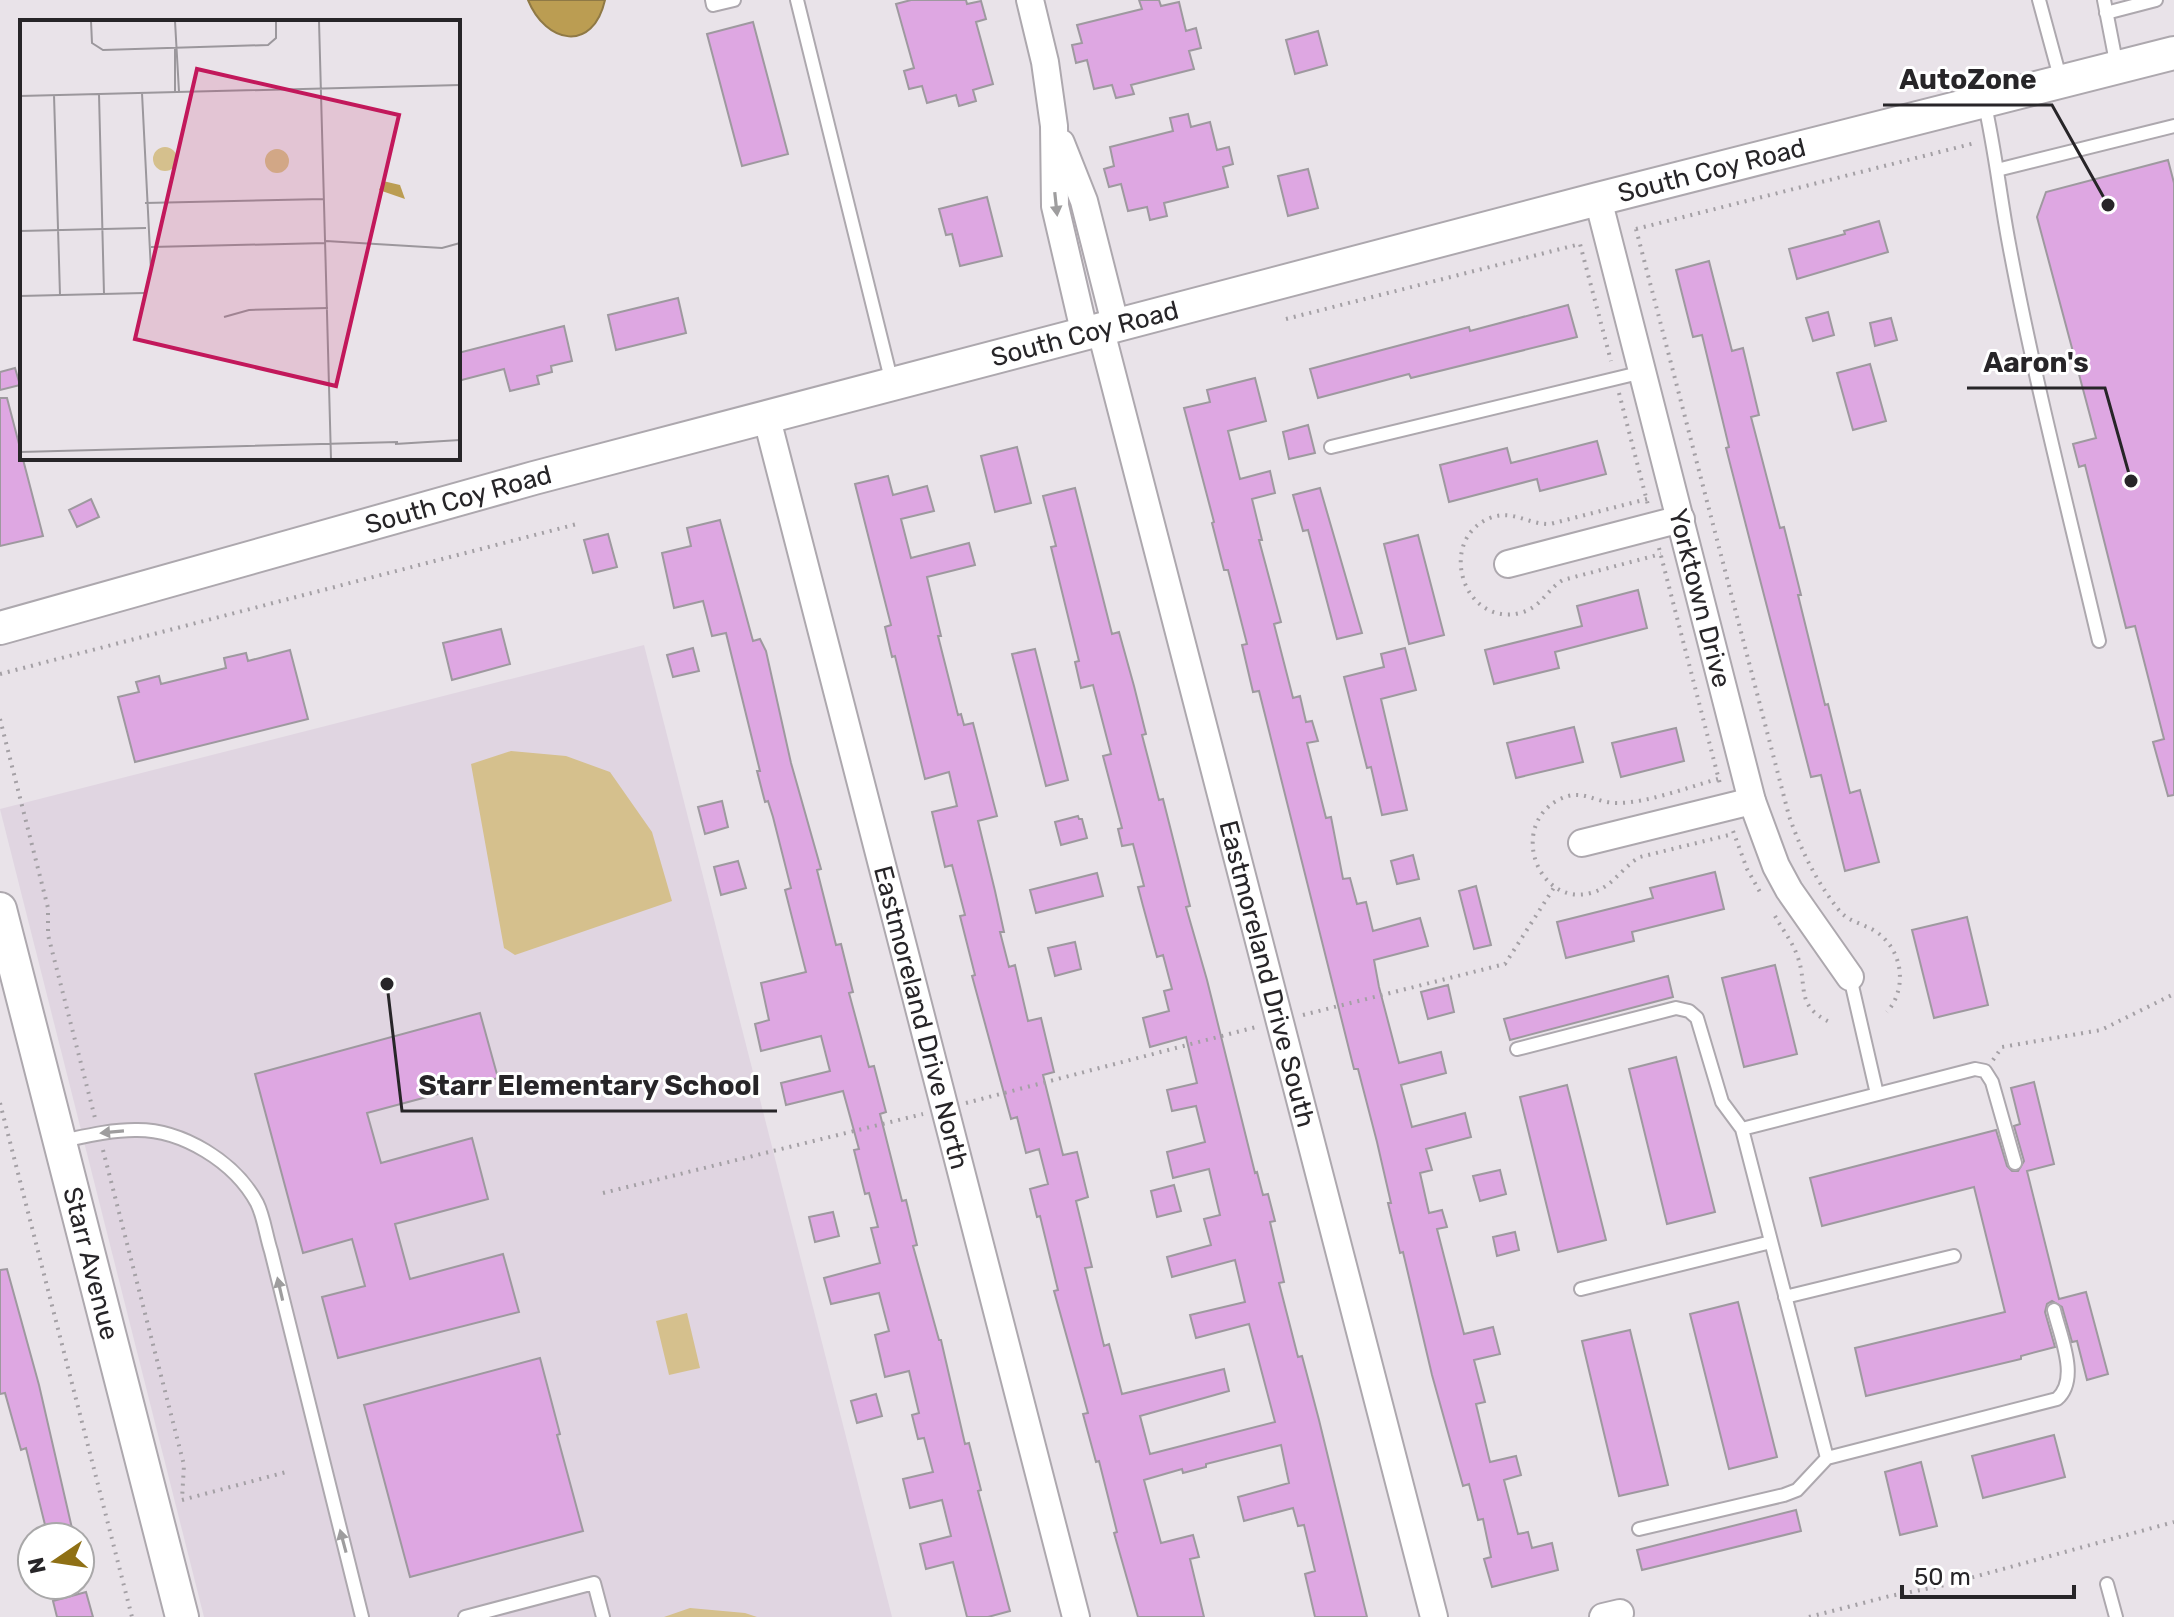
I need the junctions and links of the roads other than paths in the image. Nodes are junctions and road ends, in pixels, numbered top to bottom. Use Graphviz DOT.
graph roads {
  1 [pos="712,0"];
  2 [pos="734,0"];
  3 [pos="797,0"];
  4 [pos="2039,0"];
  5 [pos="2156,0"];
  6 [pos="1033,2"];
  7 [pos="2105,6"];
  8 [pos="2174,53"];
  9 [pos="2117,67"];
  10 [pos="2061,81"];
  11 [pos="1983,100"];
  12 [pos="2174,126"];
  13 [pos="1997,170"];
  14 [pos="1598,199"];
  15 [pos="1101,331"];
  16 [pos="1643,372"];
  17 [pos="893,386"];
  18 [pos="767,419"];
  19 [pos="1331,447"];
  20 [pos="1681,519"];
  21 [pos="1508,564"];
  22 [pos="0,628"];
  23 [pos="2099,641"];
  24 [pos="1752,801"];
  25 [pos="1582,843"];
  26 [pos="0,909"];
  27 [pos="1850,977"];
  28 [pos="1517,1049"];
  29 [pos="1877,1094"];
  30 [pos="1742,1129"];
  31 [pos="60,1142"];
  32 [pos="2015,1163"];
  33 [pos="1771,1242"];
  34 [pos="1954,1256"];
  35 [pos="1581,1289"];
  36 [pos="1785,1297"];
  37 [pos="2054,1310"];
  38 [pos="1827,1458"];
  39 [pos="1639,1529"];
  40 [pos="2107,1584"];
  41 [pos="182,1617"];
  42 [pos="362,1617"];
  43 [pos="465,1617"];
  44 [pos="603,1617"];
  45 [pos="1076,1617"];
  46 [pos="1434,1617"];
  47 [pos="2116,1617"];
  1 -- 2 [label="lane"];
  3 -- 17 [label="lane"];
  4 -- 10 [label="lane"];
  5 -- 7 [label="lane"];
  6 -- 15 [label="street, Eastmoreland Drive South"];
  7 -- 9 [label="lane"];
  8 -- 9 [label="street, South Coy Road"];
  9 -- 10 [label="street, South Coy Road"];
  10 -- 11 [label="street, South Coy Road"];
  11 -- 13 [label="lane"];
  11 -- 14 [label="street, South Coy Road"];
  12 -- 13 [label="lane"];
  13 -- 23 [label="lane"];
  14 -- 15 [label="street, South Coy Road"];
  14 -- 16 [label="street, Yorktown Drive"];
  15 -- 17 [label="street, South Coy Road"];
  15 -- 46 [label="street, Eastmoreland Drive South"];
  16 -- 19 [label="lane"];
  16 -- 20 [label="street, Yorktown Drive"];
  17 -- 18 [label="street, South Coy Road"];
  18 -- 22 [label="street, South Coy Road"];
  18 -- 45 [label="street, Eastmoreland Drive North"];
  20 -- 21 [label="street"];
  20 -- 24 [label="street, Yorktown Drive"];
  24 -- 25 [label="street"];
  24 -- 27 [label="street, Yorktown Drive"];
  26 -- 31 [label="street, Starr Avenue"];
  27 -- 29 [label="lane"];
  28 -- 30 [label="lane"];
  29 -- 30 [label="lane"];
  29 -- 32 [label="lane"];
  30 -- 33 [label="lane"];
  31 -- 41 [label="street, Starr Avenue"];
  42 -- 31 [label="lane, one-way"];
  33 -- 35 [label="lane"];
  33 -- 36 [label="lane"];
  34 -- 36 [label="lane"];
  36 -- 38 [label="lane"];
  37 -- 38 [label="lane"];
  38 -- 39 [label="lane"];
  40 -- 47 [label="lane"];
  43 -- 44 [label="lane"];
}
